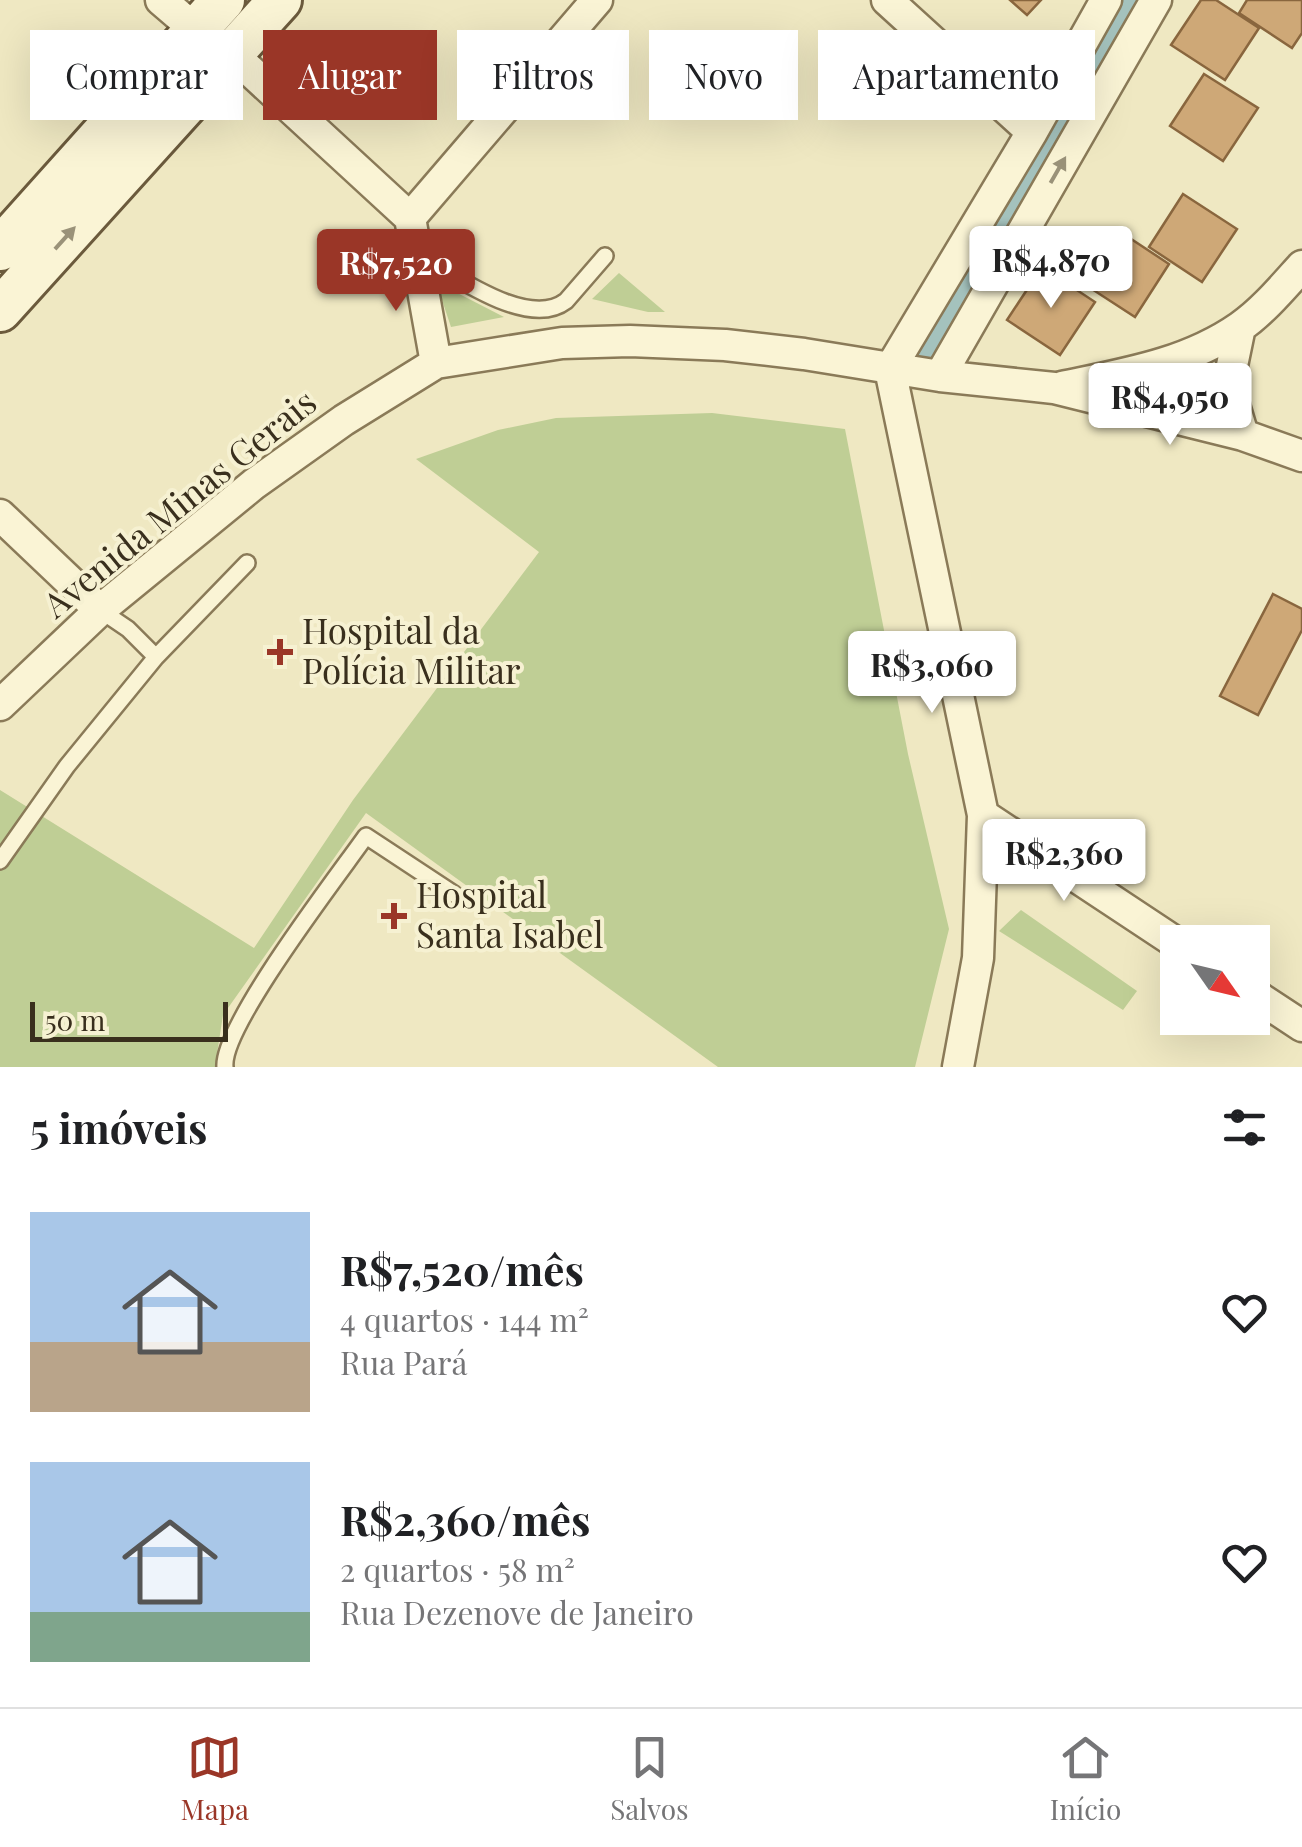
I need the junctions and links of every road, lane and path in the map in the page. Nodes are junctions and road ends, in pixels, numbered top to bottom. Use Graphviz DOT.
graph roads {
  1 [pos="161,0"];
  2 [pos="280,0"];
  3 [pos="597,0"];
  4 [pos="888,0"];
  5 [pos="1106,0"];
  6 [pos="1156,0"];
  7 [pos="209,15"];
  8 [pos="243,42"];
  9 [pos="243,64"];
  10 [pos="172,120"];
  11 [pos="1032,132"];
  12 [pos="410,218"];
  13 [pos="0,249"];
  14 [pos="415,254"];
  15 [pos="605,256"];
  16 [pos="1302,266"];
  17 [pos="0,310"];
  18 [pos="1240,326"];
  19 [pos="436,362"];
  20 [pos="890,370"];
  21 [pos="940,376"];
  22 [pos="1054,388"];
  23 [pos="1243,435"];
  24 [pos="1302,456"];
  25 [pos="0,515"];
  26 [pos="247,563"];
  27 [pos="100,610"];
  28 [pos="156,658"];
  29 [pos="0,705"];
  30 [pos="983,815"];
  31 [pos="0,861"];
  32 [pos="454,894"];
  33 [pos="1160,932"];
  34 [pos="1270,1005"];
  35 [pos="1302,1026"];
  36 [pos="225,1067"];
  37 [pos="958,1067"];
  1 -- 7 [label="street"];
  2 -- 8 [label="main road"];
  3 -- 12 [label="street"];
  4 -- 11 [label="street"];
  5 -- 11 [label="street"];
  21 -- 6 [label="street, one-way"];
  7 -- 13 [label="main road"];
  9 -- 12 [label="street"];
  17 -- 10 [label="main road, one-way"];
  11 -- 20 [label="street"];
  12 -- 14 [label="street"];
  14 -- 15 [label="lane"];
  14 -- 19 [label="street"];
  16 -- 18 [label="street"];
  18 -- 22 [label="street"];
  18 -- 23 [label="street"];
  19 -- 20 [label="street, Avenida Minas Gerais"];
  19 -- 27 [label="street, Avenida Minas Gerais"];
  20 -- 21 [label="street, Avenida Minas Gerais"];
  20 -- 30 [label="street"];
  21 -- 22 [label="street, Avenida Minas Gerais"];
  22 -- 23 [label="street"];
  23 -- 24 [label="street"];
  25 -- 27 [label="street"];
  26 -- 28 [label="lane"];
  27 -- 28 [label="lane"];
  27 -- 29 [label="street, Avenida Minas Gerais"];
  28 -- 31 [label="lane"];
  30 -- 33 [label="street"];
  30 -- 37 [label="street"];
  32 -- 36 [label="lane"];
  34 -- 35 [label="street"];
}
